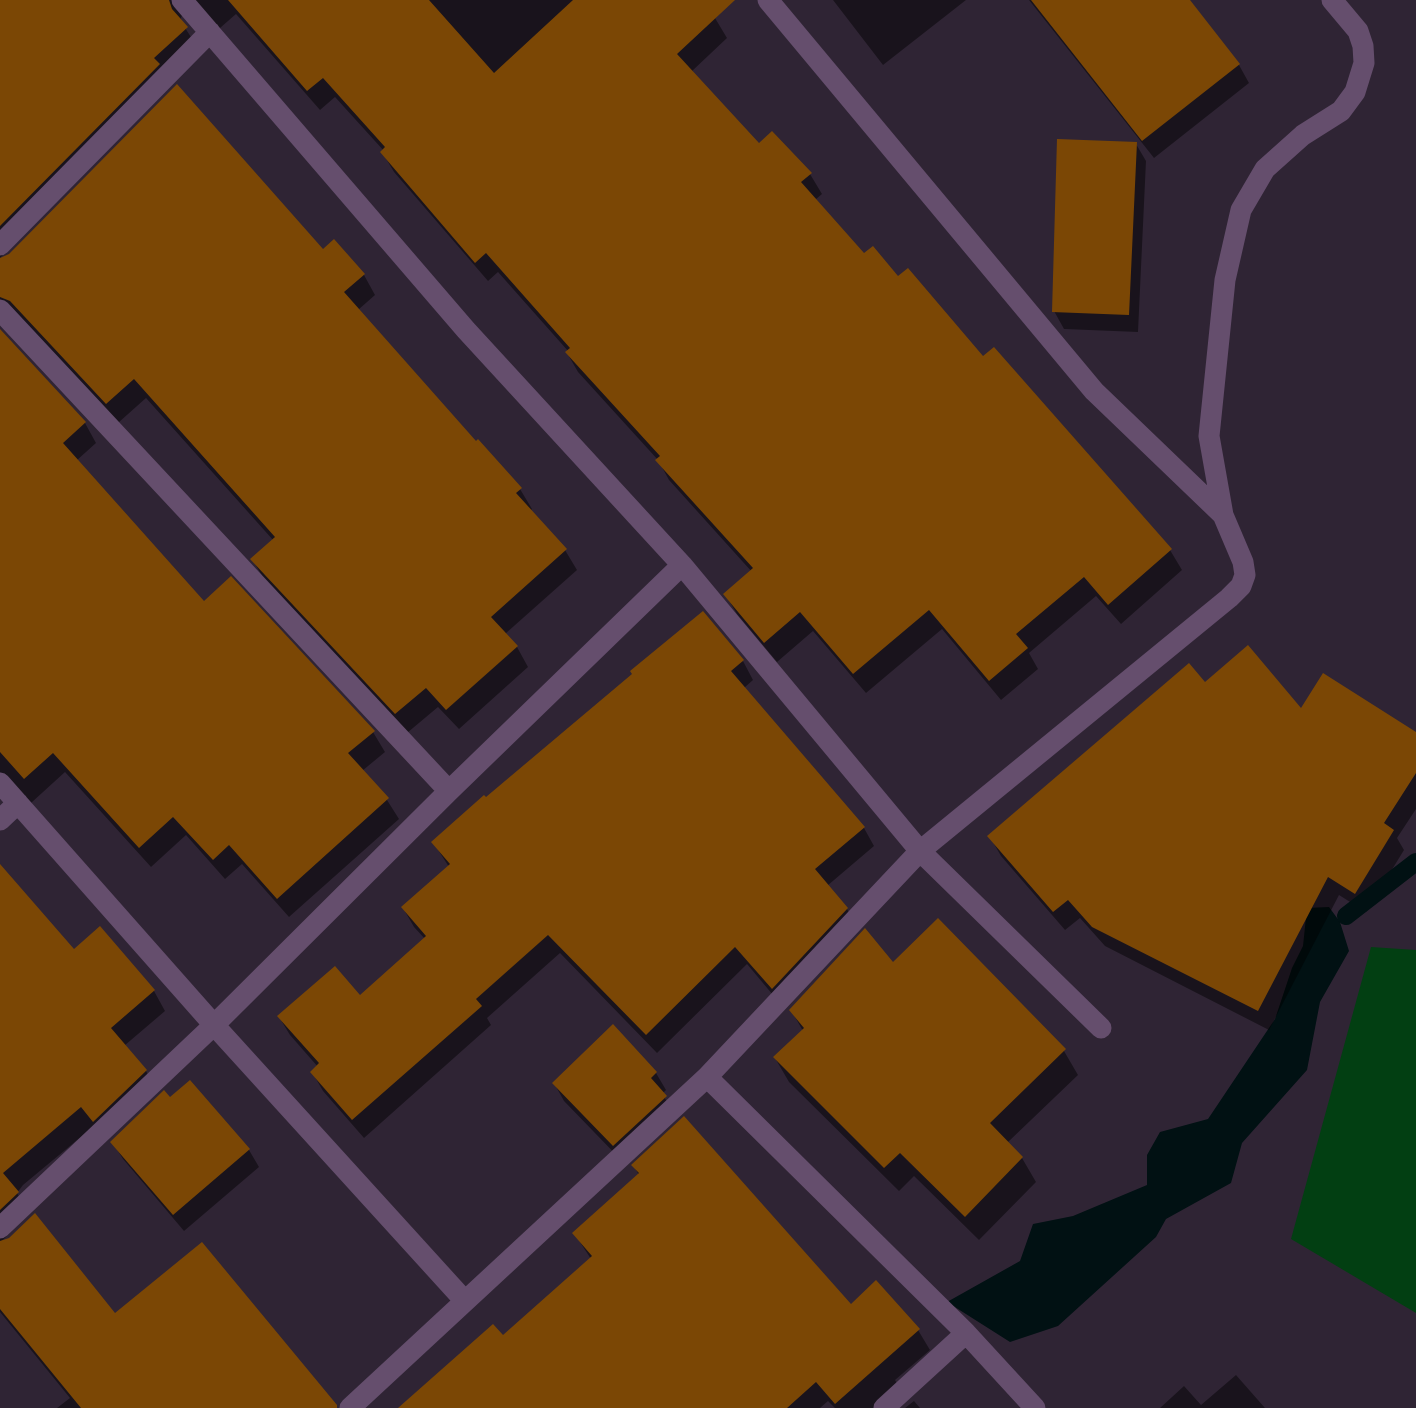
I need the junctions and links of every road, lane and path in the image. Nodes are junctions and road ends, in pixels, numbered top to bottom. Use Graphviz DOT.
graph roads {
  1 [pos="182,0"];
  2 [pos="768,0"];
  3 [pos="1332,0"];
  4 [pos="210,32"];
  5 [pos="0,245"];
  6 [pos="0,310"];
  7 [pos="1223,515"];
  8 [pos="682,565"];
  9 [pos="0,783"];
  10 [pos="449,791"];
  11 [pos="18,803"];
  12 [pos="0,820"];
  13 [pos="920,851"];
  14 [pos="214,1025"];
  15 [pos="1101,1028"];
  16 [pos="707,1077"];
  17 [pos="0,1228"];
  18 [pos="464,1300"];
  19 [pos="966,1332"];
  20 [pos="350,1408"];
  21 [pos="884,1408"];
  22 [pos="1035,1408"];
  1 -- 4 [label="street"];
  2 -- 7 [label="street"];
  3 -- 7 [label="street"];
  4 -- 5 [label="street"];
  4 -- 8 [label="street"];
  6 -- 10 [label="street"];
  7 -- 13 [label="street"];
  8 -- 10 [label="street"];
  8 -- 13 [label="street"];
  9 -- 11 [label="street"];
  10 -- 14 [label="street"];
  11 -- 12 [label="street"];
  11 -- 14 [label="street"];
  13 -- 15 [label="street"];
  13 -- 16 [label="street"];
  14 -- 17 [label="street"];
  14 -- 18 [label="street"];
  16 -- 18 [label="street"];
  16 -- 19 [label="street"];
  18 -- 20 [label="street"];
  19 -- 21 [label="street"];
  19 -- 22 [label="street"];
}
